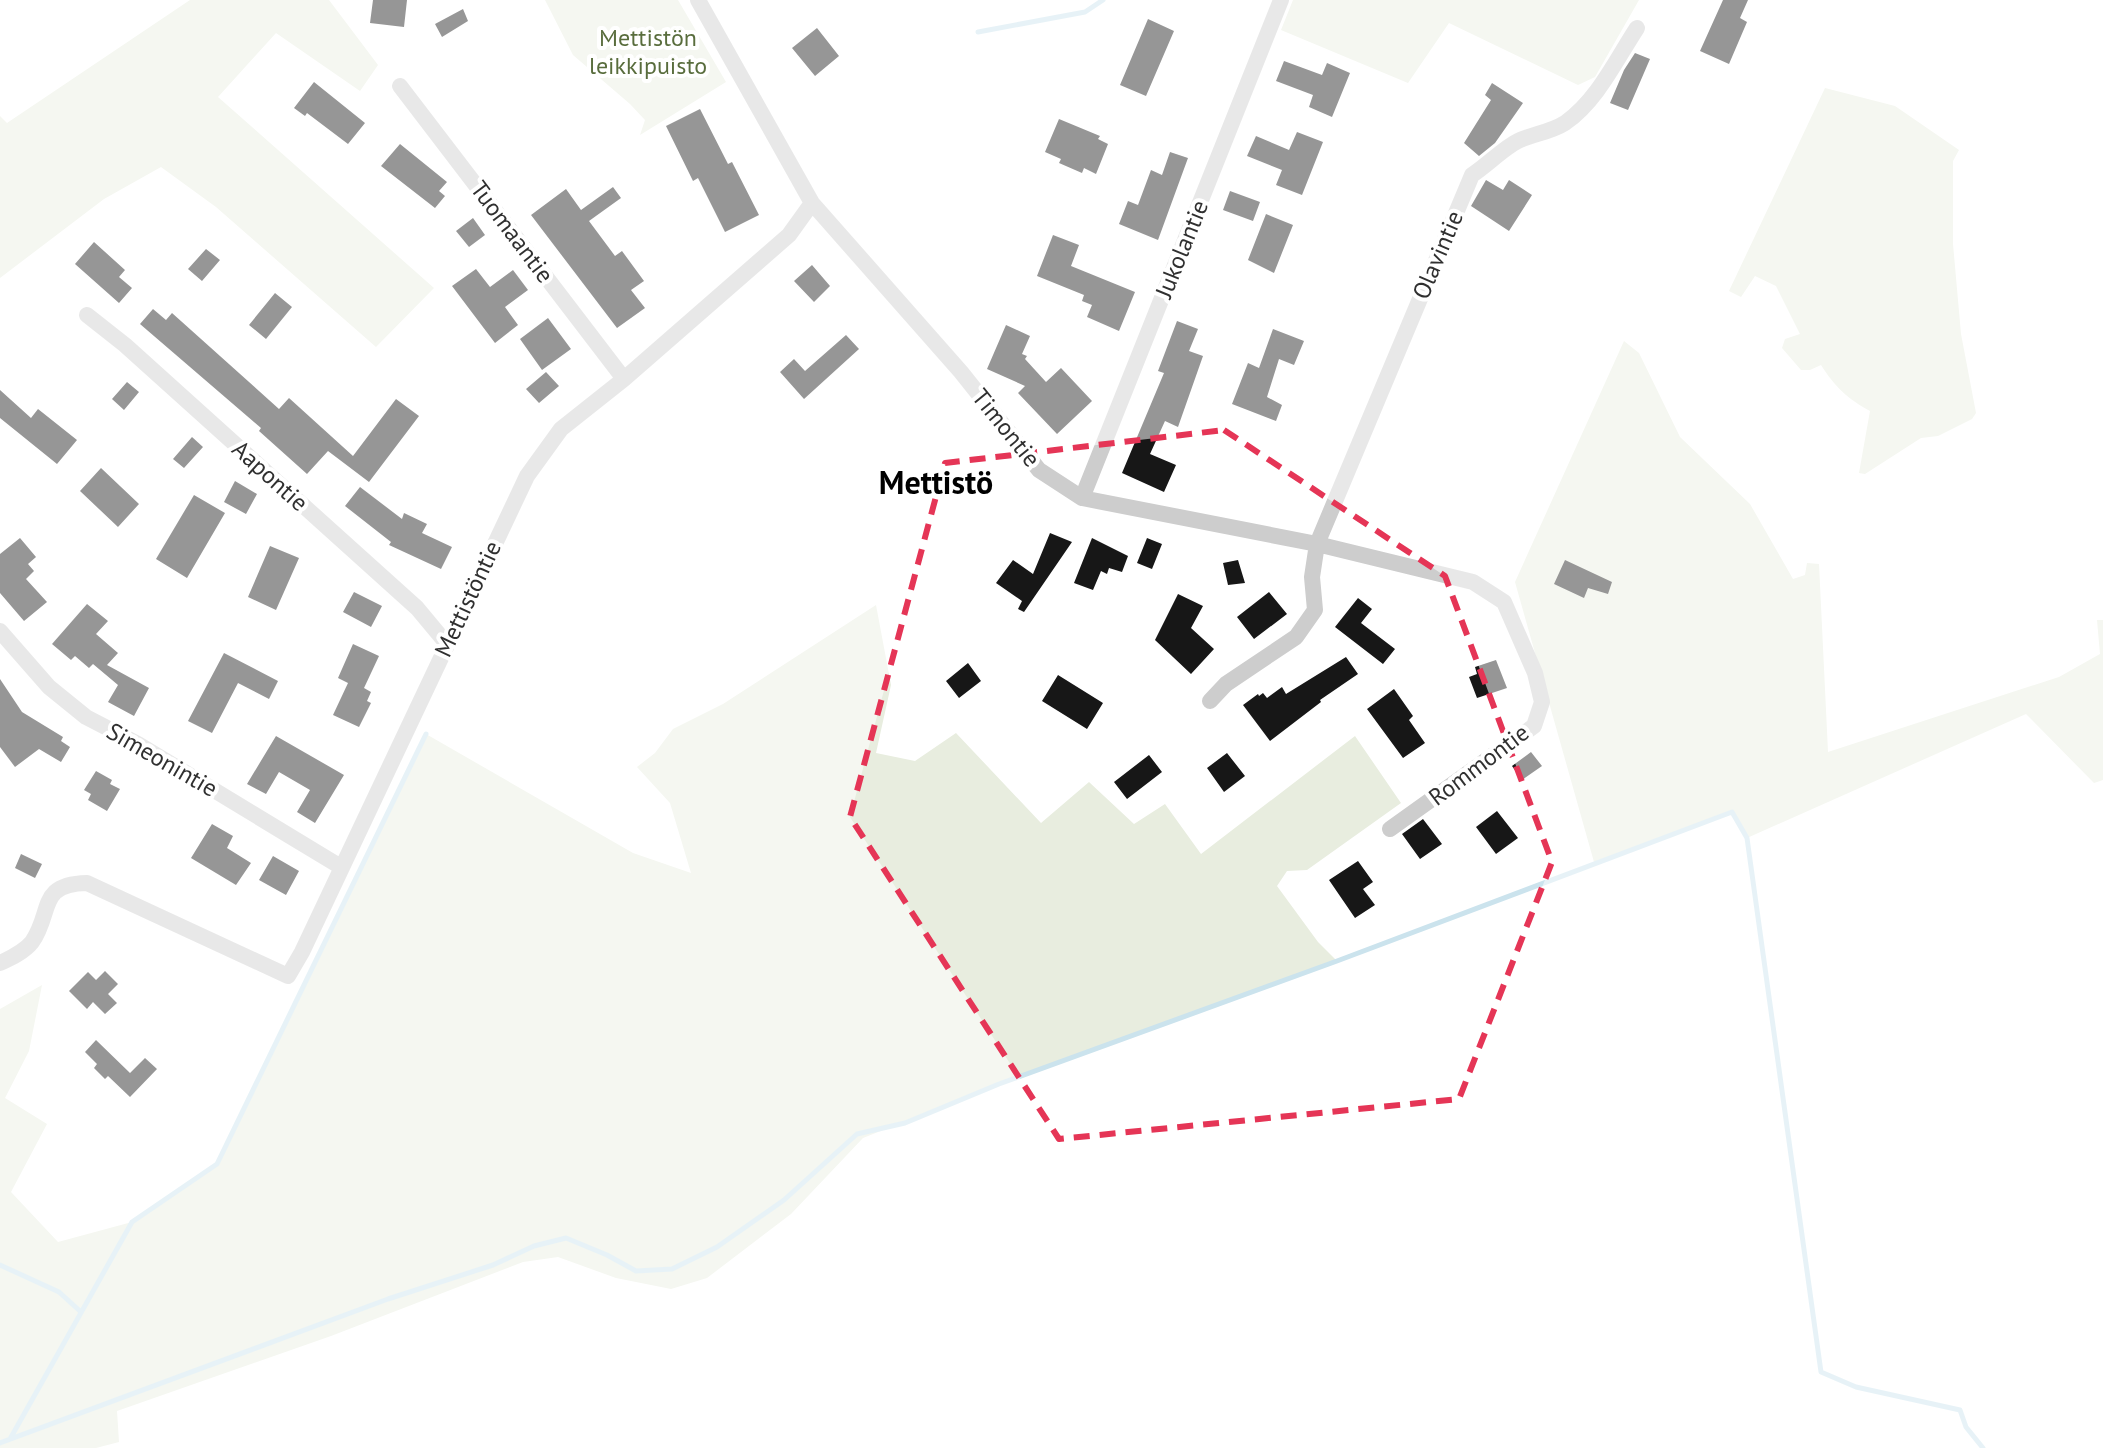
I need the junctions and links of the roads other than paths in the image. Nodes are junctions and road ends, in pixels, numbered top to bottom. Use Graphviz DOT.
graph roads {
  1 [pos="698,0"];
  2 [pos="1281,0"];
  3 [pos="1637,28"];
  4 [pos="400,86"];
  5 [pos="812,203"];
  6 [pos="87,315"];
  7 [pos="624,379"];
  8 [pos="1082,498"];
  9 [pos="1317,544"];
  10 [pos="0,631"];
  11 [pos="447,644"];
  12 [pos="1210,701"];
  13 [pos="1390,829"];
  14 [pos="341,867"];
  15 [pos="0,963"];
  1 -- 5 [label="street"];
  2 -- 8 [label="street, Jukolantie"];
  3 -- 9 [label="street, Olavintie"];
  4 -- 7 [label="street, Tuomaantie"];
  5 -- 7 [label="street, Mettistöntie"];
  5 -- 8 [label="street, Timontie"];
  6 -- 11 [label="street, Aapontie"];
  7 -- 11 [label="street, Mettistöntie"];
  8 -- 9 [label="street, Timontie"];
  9 -- 12 [label="street, Olavintie"];
  9 -- 13 [label="street, Rommontie"];
  10 -- 14 [label="street, Simeonintie"];
  11 -- 14 [label="street, Mettistöntie"];
  14 -- 15 [label="street, Mettistöntie"];
}
